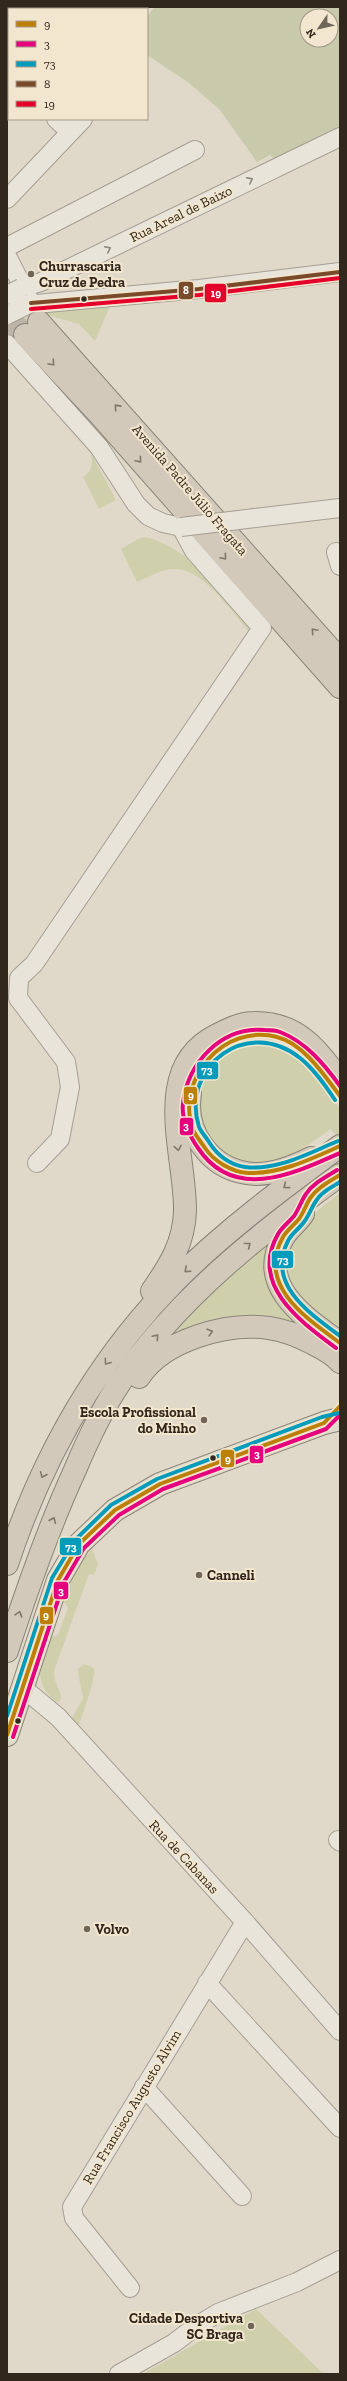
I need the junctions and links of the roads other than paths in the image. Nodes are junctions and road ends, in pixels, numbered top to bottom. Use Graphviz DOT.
graph roads {
  1 [pos="57,120"];
  2 [pos="82,120"];
  3 [pos="70,132"];
  4 [pos="340,137"];
  5 [pos="195,150"];
  6 [pos="7,199"];
  7 [pos="7,247"];
  8 [pos="7,256"];
  9 [pos="340,272"];
  10 [pos="22,314"];
  11 [pos="7,315"];
  12 [pos="340,508"];
  13 [pos="219,522"];
  14 [pos="181,527"];
  15 [pos="331,664"];
  16 [pos="340,687"];
  17 [pos="340,698"];
  18 [pos="340,1081"];
  19 [pos="340,1096"];
  20 [pos="340,1146"];
  21 [pos="37,1163"];
  22 [pos="340,1175"];
  23 [pos="311,1196"];
  24 [pos="130,1331"];
  25 [pos="340,1343"];
  26 [pos="340,1362"];
  27 [pos="340,1406"];
  28 [pos="332,1421"];
  29 [pos="71,1477"];
  30 [pos="7,1564"];
  31 [pos="7,1651"];
  32 [pos="23,1688"];
  33 [pos="7,1735"];
  34 [pos="244,1922"];
  35 [pos="207,1983"];
  36 [pos="340,2031"];
  37 [pos="144,2087"];
  38 [pos="340,2128"];
  39 [pos="242,2196"];
  40 [pos="340,2260"];
  41 [pos="130,2288"];
  42 [pos="119,2374"];
  1 -- 3 [label="street"];
  2 -- 3 [label="street"];
  3 -- 6 [label="street"];
  10 -- 4 [label="street, Rua Areal de Baixo, one-way"];
  5 -- 7 [label="street"];
  8 -- 10 [label="street"];
  9 -- 10 [label="street"];
  10 -- 11 [label="street, bridge"];
  13 -- 10 [label="highway, Avenida Padre Júlio Fragata, one-way"];
  10 -- 14 [label="street"];
  10 -- 15 [label="highway, Avenida Padre Júlio Fragata, one-way"];
  12 -- 13 [label="street, bridge"];
  13 -- 14 [label="street, bridge"];
  15 -- 13 [label="highway, Avenida Padre Júlio Fragata, one-way"];
  14 -- 21 [label="street"];
  15 -- 16 [label="highway"];
  15 -- 17 [label="highway"];
  18 -- 24 [label="highway, one-way"];
  19 -- 20 [label="highway"];
  20 -- 24 [label="highway, one-way"];
  22 -- 23 [label="highway"];
  23 -- 25 [label="highway"];
  29 -- 23 [label="highway, one-way"];
  24 -- 30 [label="highway, one-way"];
  29 -- 26 [label="highway, one-way"];
  27 -- 28 [label="main road"];
  28 -- 32 [label="main road"];
  31 -- 29 [label="highway, one-way"];
  32 -- 33 [label="main road"];
  32 -- 34 [label="street, Rua de Cabanas"];
  34 -- 35 [label="street, Rua Francisco Augusto Alvim"];
  34 -- 36 [label="street, Rua de Cabanas"];
  35 -- 37 [label="street, Rua Francisco Augusto Alvim"];
  35 -- 38 [label="street"];
  37 -- 39 [label="street"];
  37 -- 41 [label="street, Rua Francisco Augusto Alvim"];
  40 -- 42 [label="street"];
}
